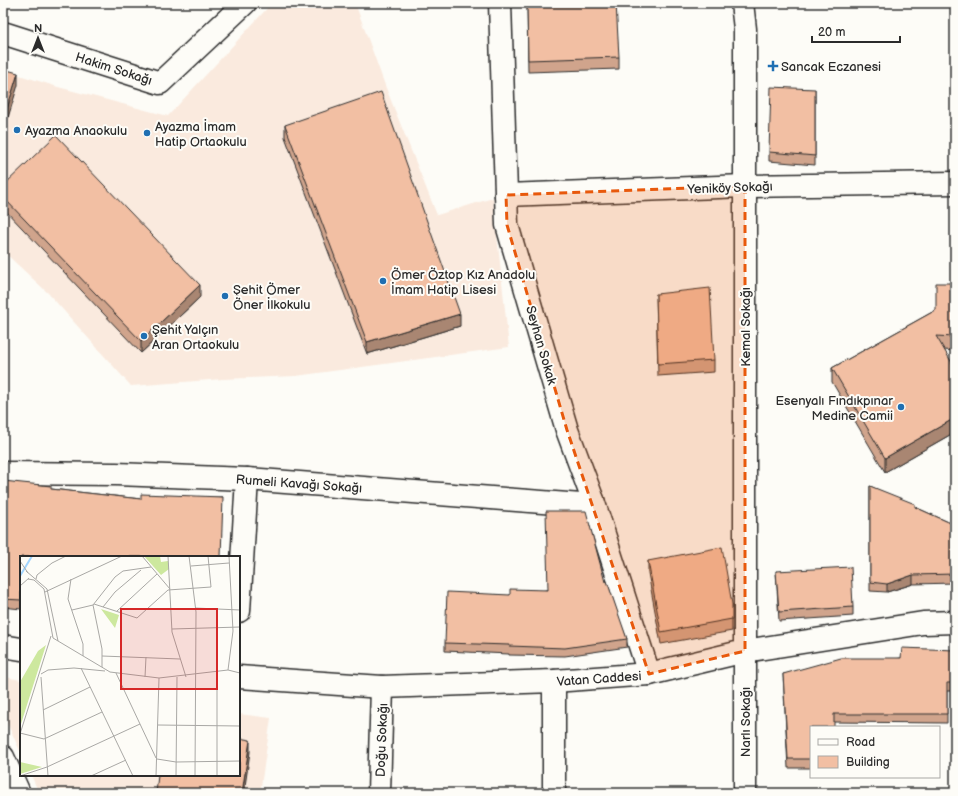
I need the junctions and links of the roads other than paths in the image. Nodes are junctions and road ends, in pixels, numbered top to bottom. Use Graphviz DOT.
graph roads {
  1 [pos="245,3"];
  2 [pos="500,3"];
  3 [pos="742,3"];
  4 [pos="3,33"];
  5 [pos="955,183"];
  6 [pos="744,186"];
  7 [pos="506,195"];
  8 [pos="3,473"];
  9 [pos="247,479"];
  10 [pos="593,500"];
  11 [pos="240,594"];
  12 [pos="955,622"];
  13 [pos="3,646"];
  14 [pos="20,649"];
  15 [pos="744,651"];
  16 [pos="649,674"];
  17 [pos="240,677"];
  18 [pos="554,681"];
  19 [pos="382,687"];
  20 [pos="3,757"];
  21 [pos="19,793"];
  22 [pos="379,793"];
  23 [pos="554,793"];
  24 [pos="745,793"];
  1 -- 4 [label="street, Hakim Sokağı"];
  2 -- 7 [label="street, Seyhan Sokak"];
  3 -- 6 [label="street, Kemal Sokağı"];
  5 -- 6 [label="street, Yeniköy Sokağı"];
  6 -- 7 [label="street, Yeniköy Sokağı"];
  6 -- 15 [label="street, Kemal Sokağı"];
  7 -- 10 [label="street, Seyhan Sokak"];
  8 -- 9 [label="street, Rumeli Kavağı Sokağı"];
  9 -- 10 [label="street, Rumeli Kavağı Sokağı"];
  9 -- 11 [label="street"];
  10 -- 16 [label="street, Seyhan Sokak"];
  12 -- 15 [label="street, Vatan Caddesi"];
  13 -- 14 [label="street"];
  15 -- 16 [label="street, Vatan Caddesi"];
  15 -- 24 [label="street, Narlı Sokağı"];
  16 -- 18 [label="street, Vatan Caddesi"];
  17 -- 19 [label="street, Vatan Caddesi"];
  18 -- 19 [label="street, Vatan Caddesi"];
  18 -- 23 [label="street"];
  19 -- 22 [label="street, Doğu Sokağı"];
  20 -- 21 [label="street"];
}
